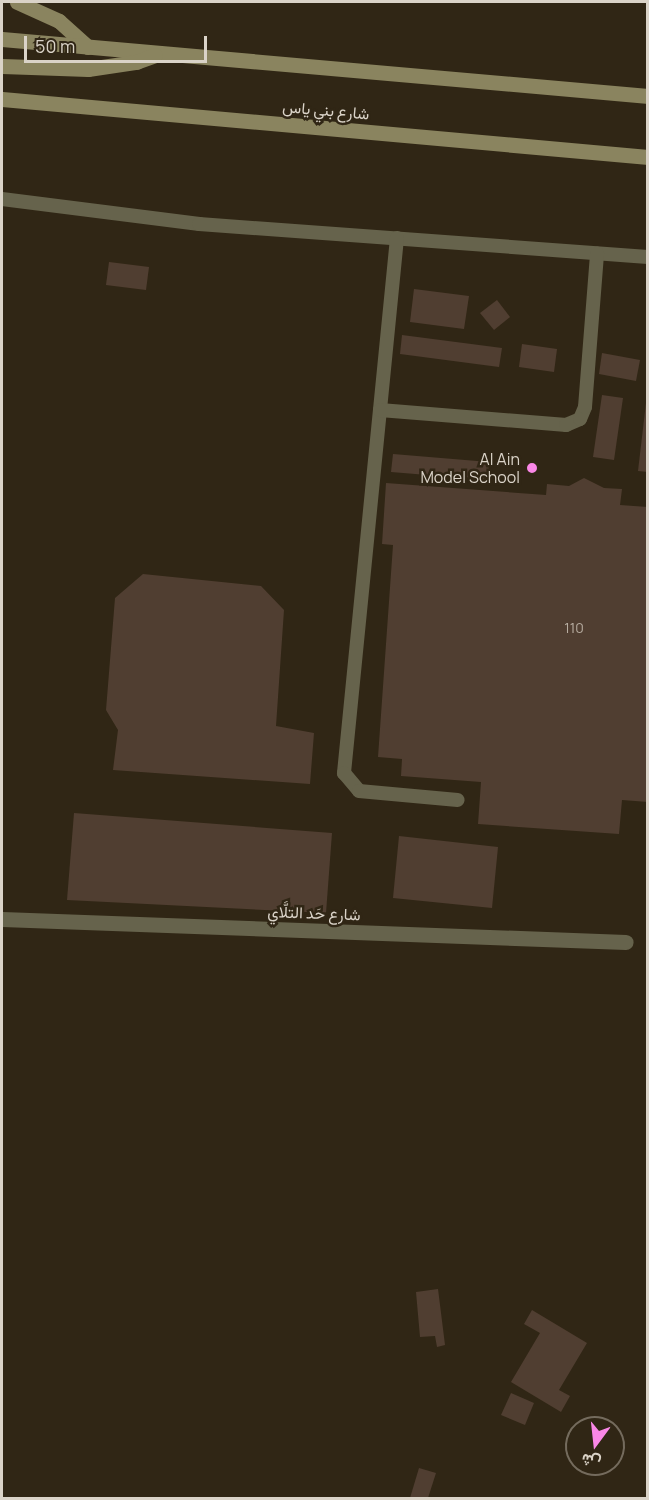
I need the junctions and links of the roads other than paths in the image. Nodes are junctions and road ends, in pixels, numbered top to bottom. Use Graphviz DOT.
graph roads {
  1 [pos="17,2"];
  2 [pos="2,39"];
  3 [pos="88,47"];
  4 [pos="160,53"];
  5 [pos="2,66"];
  6 [pos="648,96"];
  7 [pos="3,100"];
  8 [pos="648,156"];
  9 [pos="2,199"];
  10 [pos="397,238"];
  11 [pos="597,253"];
  12 [pos="648,257"];
  13 [pos="380,410"];
  14 [pos="458,800"];
  15 [pos="2,919"];
  16 [pos="626,942"];
  1 -- 3 [label="main road"];
  2 -- 3 [label="main road"];
  3 -- 4 [label="main road"];
  4 -- 5 [label="main road"];
  4 -- 6 [label="main road"];
  7 -- 8 [label="main road, شارع بني ياس"];
  9 -- 10 [label="lane"];
  10 -- 11 [label="lane"];
  10 -- 13 [label="lane"];
  11 -- 12 [label="lane"];
  11 -- 13 [label="lane"];
  13 -- 14 [label="lane"];
  15 -- 16 [label="street, شارع حَد التلَّاي"];
}
